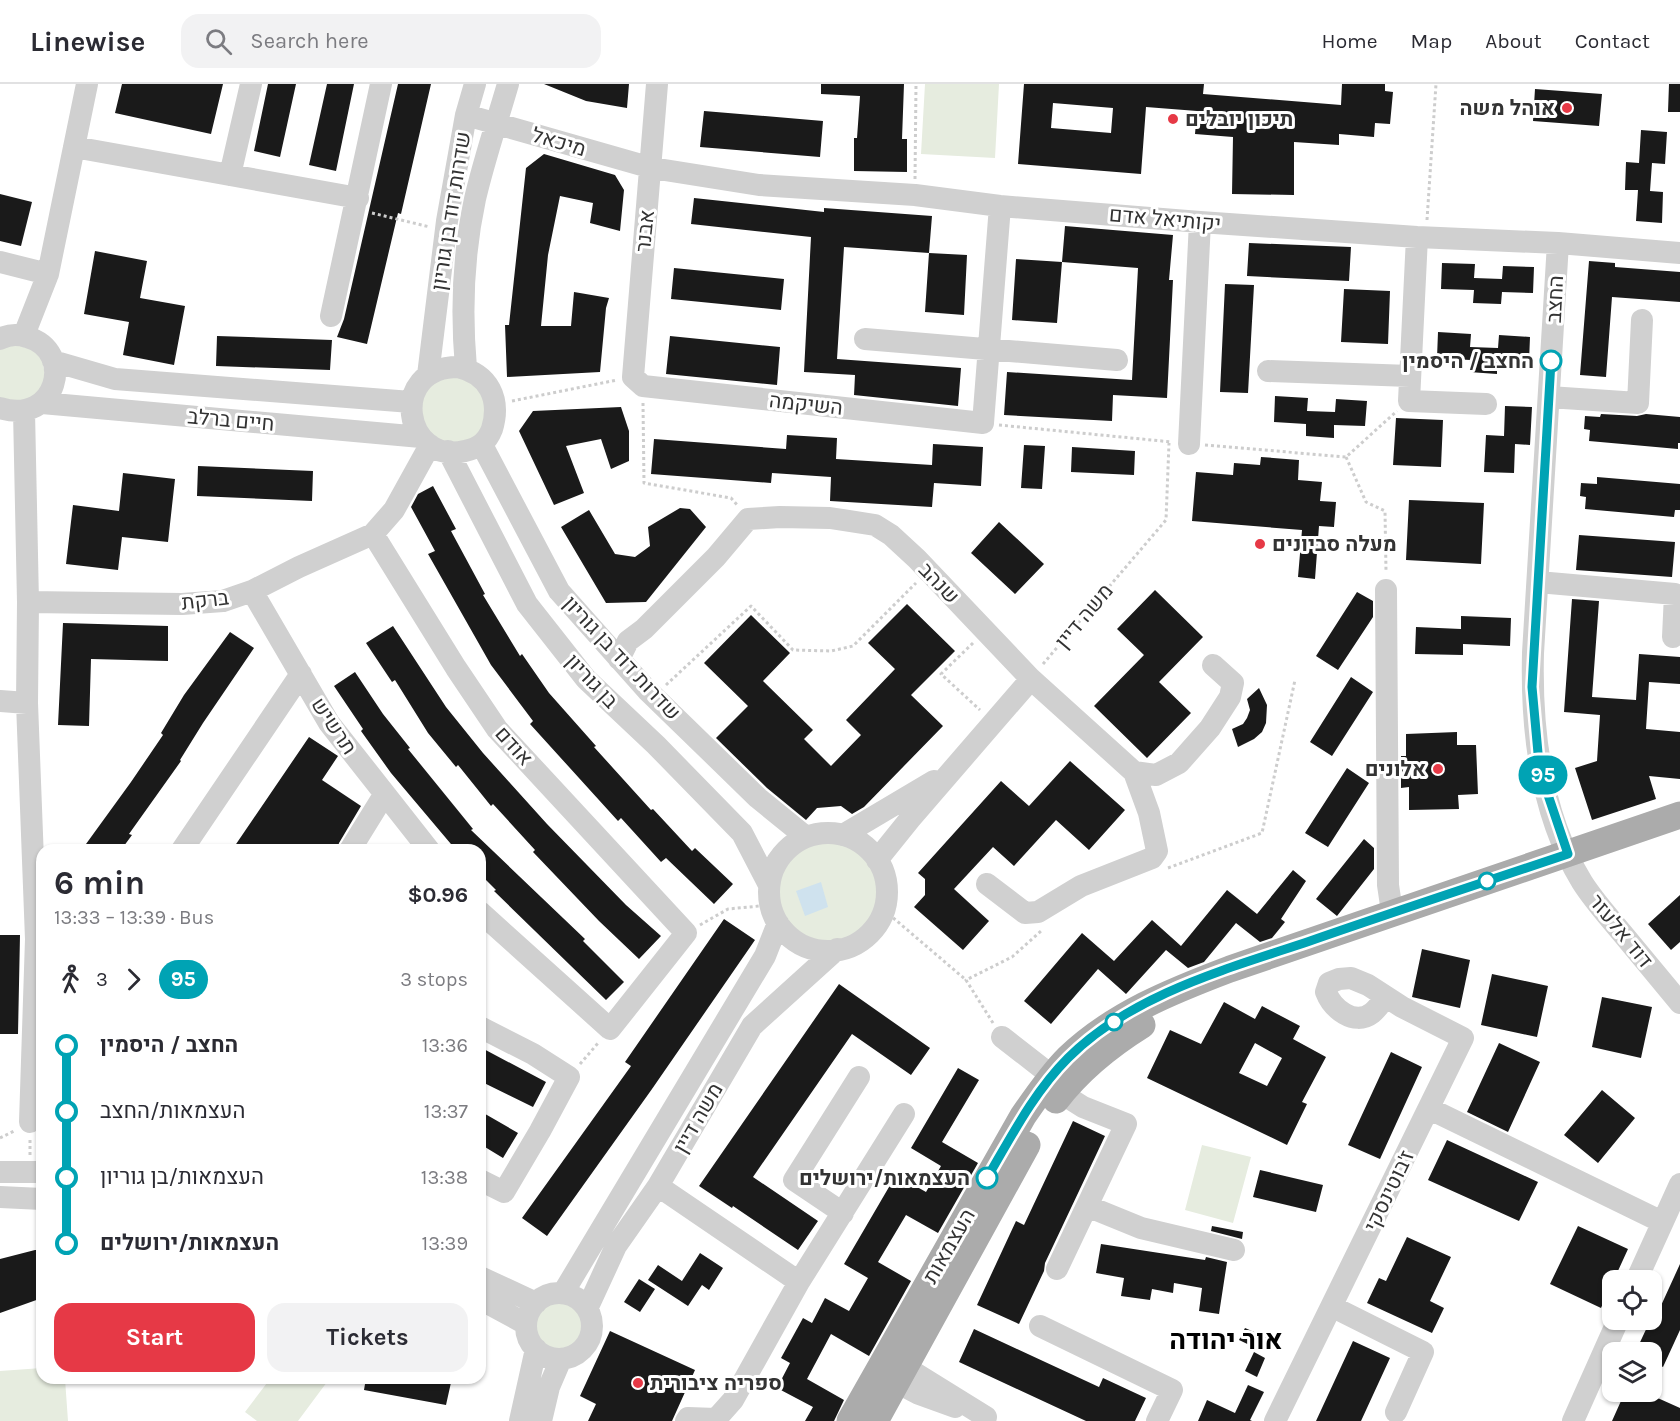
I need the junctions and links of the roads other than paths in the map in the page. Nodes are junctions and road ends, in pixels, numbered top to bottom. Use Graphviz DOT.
graph roads {
  1 [pos="87,84"];
  2 [pos="251,84"];
  3 [pos="381,84"];
  4 [pos="475,84"];
  5 [pos="508,84"];
  6 [pos="657,84"];
  7 [pos="465,115"];
  8 [pos="497,124"];
  9 [pos="74,147"];
  10 [pos="652,168"];
  11 [pos="230,175"];
  12 [pos="357,203"];
  13 [pos="1000,206"];
  14 [pos="1200,222"];
  15 [pos="1422,237"];
  16 [pos="1558,243"];
  17 [pos="1680,253"];
  18 [pos="0,262"];
  19 [pos="48,274"];
  20 [pos="331,316"];
  21 [pos="1642,320"];
  22 [pos="24,335"];
  23 [pos="0,339"];
  24 [pos="865,339"];
  25 [pos="990,350"];
  26 [pos="1117,360"];
  27 [pos="53,361"];
  28 [pos="466,368"];
  29 [pos="1268,371"];
  30 [pos="428,375"];
  31 [pos="1410,376"];
  32 [pos="638,381"];
  33 [pos="1549,397"];
  34 [pos="411,402"];
  35 [pos="1486,404"];
  36 [pos="33,407"];
  37 [pos="0,408"];
  38 [pos="1179,443"];
  39 [pos="433,444"];
  40 [pos="482,445"];
  41 [pos="373,534"];
  42 [pos="1538,582"];
  43 [pos="1386,590"];
  44 [pos="252,591"];
  45 [pos="28,602"];
  46 [pos="591,628"];
  47 [pos="644,629"];
  48 [pos="1674,637"];
  49 [pos="619,659"];
  50 [pos="1213,665"];
  51 [pos="301,674"];
  52 [pos="1031,679"];
  53 [pos="0,701"];
  54 [pos="27,703"];
  55 [pos="951,771"];
  56 [pos="1134,771"];
  57 [pos="384,795"];
  58 [pos="1680,815"];
  59 [pos="843,835"];
  60 [pos="1680,835"];
  61 [pos="806,837"];
  62 [pos="186,844"];
  63 [pos="354,844"];
  64 [pos="424,844"];
  65 [pos="877,860"];
  66 [pos="1572,862"];
  67 [pos="36,881"];
  68 [pos="987,884"];
  69 [pos="772,904"];
  70 [pos="1392,912"];
  71 [pos="486,917"];
  72 [pos="837,949"];
  73 [pos="1384,998"];
  74 [pos="1680,1003"];
  75 [pos="486,1030"];
  76 [pos="1002,1037"];
  77 [pos="859,1077"];
  78 [pos="36,1080"];
  79 [pos="1057,1084"];
  80 [pos="1430,1109"];
  81 [pos="904,1114"];
  82 [pos="30,1122"];
  83 [pos="0,1172"];
  84 [pos="36,1172"];
  85 [pos="486,1183"];
  86 [pos="1680,1184"];
  87 [pos="658,1186"];
  88 [pos="0,1197"];
  89 [pos="36,1199"];
  90 [pos="1087,1206"];
  91 [pos="843,1213"];
  92 [pos="1662,1222"];
  93 [pos="1234,1250"];
  94 [pos="1057,1269"];
  95 [pos="1641,1270"];
  96 [pos="486,1280"];
  97 [pos="799,1282"];
  98 [pos="564,1293"];
  99 [pos="486,1302"];
  100 [pos="536,1303"];
  101 [pos="1333,1307"];
  102 [pos="587,1309"];
  103 [pos="526,1324"];
  104 [pos="1040,1326"];
  105 [pos="1614,1330"];
  106 [pos="536,1349"];
  107 [pos="561,1359"];
  108 [pos="894,1372"];
  109 [pos="1396,1412"];
  110 [pos="991,1419"];
  111 [pos="520,1421"];
  112 [pos="541,1421"];
  113 [pos="686,1421"];
  114 [pos="850,1421"];
  115 [pos="875,1421"];
  116 [pos="1157,1421"];
  117 [pos="1275,1421"];
  118 [pos="1573,1421"];
  1 -- 9 [label="street"];
  2 -- 11 [label="street"];
  3 -- 12 [label="street"];
  4 -- 7 [label="street, שדרות דוד בן גוריון"];
  5 -- 8 [label="street"];
  6 -- 10 [label="street, אבנר"];
  7 -- 8 [label="street, מיכאל"];
  7 -- 30 [label="street, שדרות דוד בן גוריון"];
  8 -- 10 [label="street, מיכאל"];
  8 -- 28 [label="street"];
  9 -- 11 [label="street"];
  9 -- 19 [label="street"];
  10 -- 13 [label="street, יקותיאל אדם"];
  10 -- 32 [label="street, אבנר"];
  11 -- 12 [label="street"];
  12 -- 20 [label="street"];
  13 -- 14 [label="street, יקותיאל אדם"];
  13 -- 25 [label="street"];
  14 -- 15 [label="street, יקותיאל אדם"];
  14 -- 38 [label="street"];
  15 -- 16 [label="street, יקותיאל אדם"];
  15 -- 31 [label="street"];
  16 -- 17 [label="street, יקותיאל אדם"];
  16 -- 33 [label="street, החצב"];
  18 -- 19 [label="street"];
  19 -- 22 [label="street"];
  21 -- 33 [label="street"];
  22 -- 23 [label="street"];
  22 -- 27 [label="street"];
  24 -- 25 [label="street"];
  25 -- 26 [label="street"];
  25 -- 32 [label="street, השיקמה"];
  27 -- 34 [label="street, חיים ברלב"];
  27 -- 36 [label="street"];
  28 -- 30 [label="street"];
  28 -- 40 [label="street"];
  29 -- 31 [label="street"];
  30 -- 34 [label="street"];
  31 -- 35 [label="street"];
  33 -- 42 [label="street, החצב"];
  34 -- 39 [label="street"];
  36 -- 37 [label="street, חיים ברלב"];
  36 -- 39 [label="street, חיים ברלב"];
  36 -- 45 [label="street"];
  39 -- 40 [label="street"];
  39 -- 41 [label="street, ברקת"];
  39 -- 69 [label="street, בן גוריון"];
  40 -- 46 [label="street, שדרות דוד בן גוריון"];
  41 -- 44 [label="street, ברקת"];
  41 -- 71 [label="street, אודם"];
  42 -- 48 [label="street"];
  42 -- 66 [label="street, החצב"];
  43 -- 70 [label="street"];
  44 -- 45 [label="street, ברקת"];
  44 -- 51 [label="street, תרשיש"];
  45 -- 54 [label="street"];
  46 -- 47 [label="street"];
  46 -- 49 [label="street, שדרות דוד בן גוריון"];
  47 -- 49 [label="street"];
  47 -- 52 [label="street, שנהב"];
  49 -- 61 [label="street, שדרות דוד בן גוריון"];
  50 -- 56 [label="street"];
  51 -- 57 [label="street, תרשיש"];
  51 -- 62 [label="street"];
  52 -- 55 [label="street"];
  52 -- 56 [label="street, שנהב"];
  53 -- 54 [label="street"];
  54 -- 67 [label="street"];
  55 -- 59 [label="street"];
  55 -- 65 [label="street"];
  56 -- 68 [label="street"];
  57 -- 63 [label="street"];
  57 -- 64 [label="street, תרשיש"];
  58 -- 66 [label="main road, העצמאות"];
  59 -- 61 [label="street"];
  59 -- 65 [label="street"];
  60 -- 66 [label="main road, העצמאות"];
  61 -- 69 [label="street"];
  65 -- 72 [label="street"];
  66 -- 70 [label="main road, העצמאות"];
  66 -- 74 [label="street, דוד אלעזר"];
  66 -- 79 [label="main road, העצמאות"];
  69 -- 72 [label="street"];
  69 -- 98 [label="street, משה דיין"];
  70 -- 79 [label="main road, העצמאות"];
  72 -- 87 [label="street, משה דיין"];
  73 -- 80 [label="street, ז'בוטינסקי"];
  75 -- 85 [label="street"];
  76 -- 79 [label="street"];
  77 -- 91 [label="street"];
  78 -- 82 [label="street"];
  79 -- 90 [label="street"];
  79 -- 108 [label="main road, העצמאות"];
  80 -- 92 [label="street"];
  80 -- 101 [label="street, ז'בוטינסקי"];
  81 -- 91 [label="street"];
  83 -- 84 [label="street"];
  86 -- 92 [label="street"];
  87 -- 97 [label="street"];
  87 -- 102 [label="street, משה דיין"];
  88 -- 89 [label="street"];
  90 -- 93 [label="street"];
  90 -- 94 [label="street"];
  91 -- 97 [label="street"];
  92 -- 95 [label="street"];
  96 -- 100 [label="street"];
  97 -- 113 [label="street"];
  98 -- 100 [label="street"];
  98 -- 102 [label="street"];
  99 -- 103 [label="street"];
  100 -- 103 [label="street"];
  101 -- 109 [label="street"];
  101 -- 117 [label="street, ז'בוטינסקי"];
  102 -- 107 [label="street"];
  103 -- 106 [label="street"];
  104 -- 116 [label="street"];
  105 -- 118 [label="street"];
  106 -- 107 [label="street"];
  106 -- 111 [label="street"];
  107 -- 112 [label="street"];
  108 -- 110 [label="street"];
  108 -- 114 [label="main road, העצמאות"];
  108 -- 115 [label="main road, העצמאות"];
}
